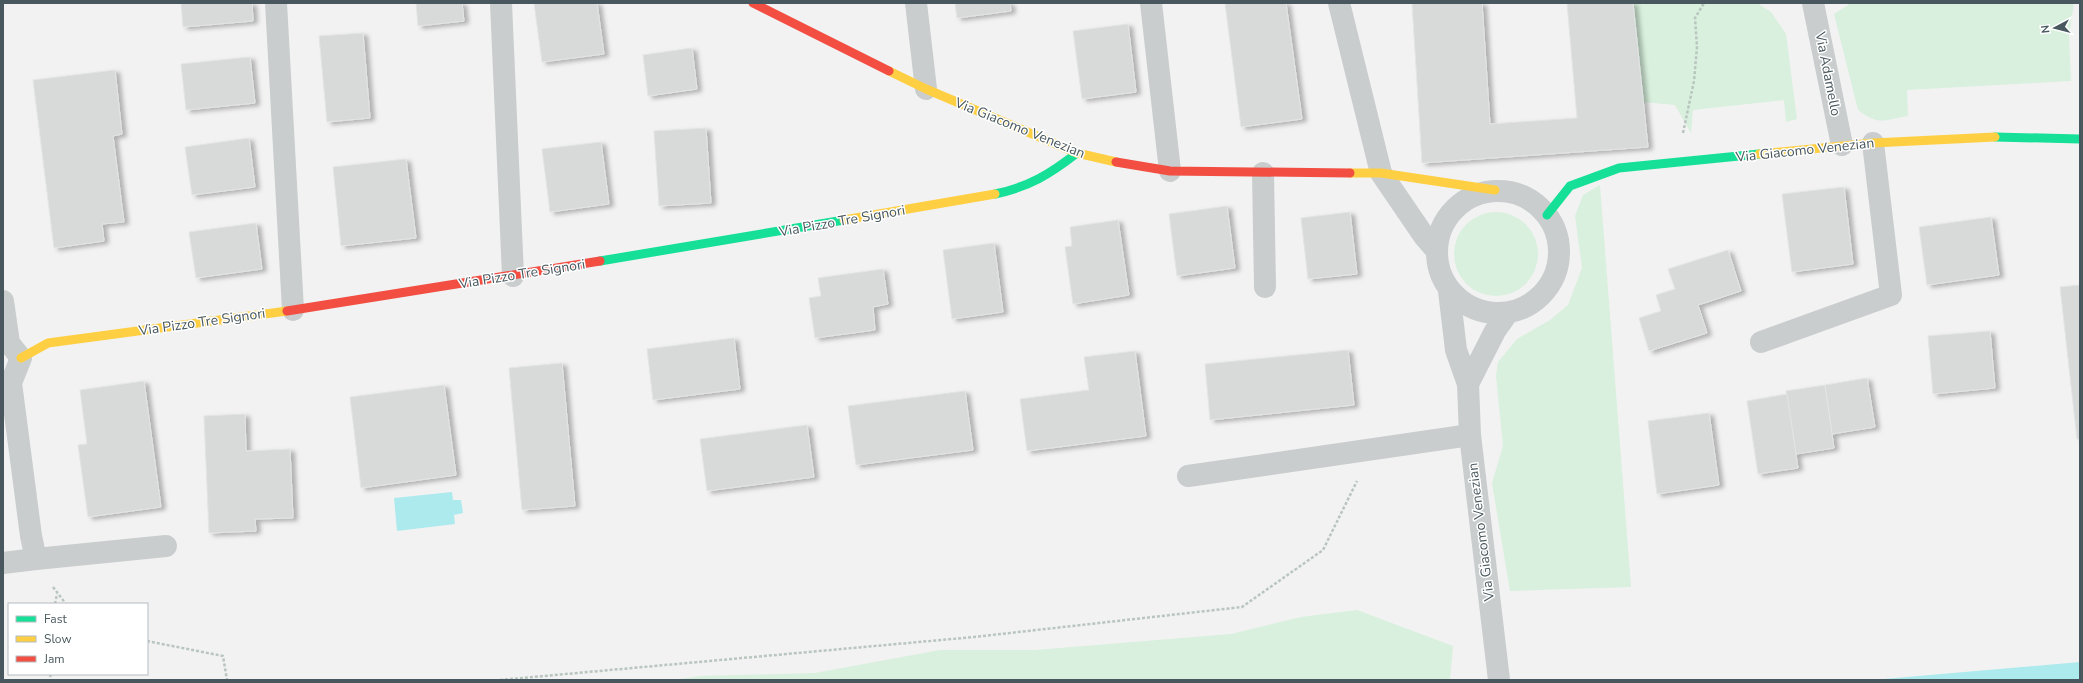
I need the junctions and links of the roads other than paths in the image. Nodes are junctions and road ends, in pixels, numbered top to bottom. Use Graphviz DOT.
graph roads {
  1 [pos="276,3"];
  2 [pos="502,3"];
  3 [pos="753,3"];
  4 [pos="916,3"];
  5 [pos="1151,3"];
  6 [pos="1339,3"];
  7 [pos="1813,3"];
  8 [pos="926,89"];
  9 [pos="2080,139"];
  10 [pos="1873,143"];
  11 [pos="1842,145"];
  12 [pos="1077,153"];
  13 [pos="1170,171"];
  14 [pos="1263,173"];
  15 [pos="1381,173"];
  16 [pos="1496,190"];
  17 [pos="1547,215"];
  18 [pos="1436,250"];
  19 [pos="513,276"];
  20 [pos="1265,288"];
  21 [pos="1450,291"];
  22 [pos="3,301"];
  23 [pos="294,310"];
  24 [pos="1507,314"];
  25 [pos="1761,342"];
  26 [pos="21,358"];
  27 [pos="1468,384"];
  28 [pos="1470,435"];
  29 [pos="1188,476"];
  30 [pos="166,546"];
  31 [pos="36,560"];
  32 [pos="3,563"];
  33 [pos="1499,680"];
  1 -- 23 [label="street"];
  2 -- 19 [label="street"];
  3 -- 8 [label="street, Via Giacomo Venezian"];
  4 -- 8 [label="street"];
  5 -- 13 [label="street"];
  6 -- 15 [label="street"];
  7 -- 11 [label="street, Via Adamello"];
  8 -- 12 [label="street, Via Giacomo Venezian"];
  9 -- 10 [label="street, Via Giacomo Venezian"];
  10 -- 11 [label="street, Via Giacomo Venezian"];
  10 -- 25 [label="street"];
  11 -- 17 [label="street, Via Giacomo Venezian"];
  12 -- 13 [label="street, Via Giacomo Venezian"];
  12 -- 19 [label="street, Via Pizzo Tre Signori"];
  13 -- 14 [label="street, Via Giacomo Venezian"];
  14 -- 15 [label="street, Via Giacomo Venezian"];
  14 -- 20 [label="street"];
  15 -- 16 [label="street, Via Giacomo Venezian"];
  15 -- 18 [label="street"];
  16 -- 17 [label="street, Via Giacomo Venezian"];
  16 -- 18 [label="street, Via Giacomo Venezian"];
  17 -- 24 [label="street, Via Giacomo Venezian"];
  18 -- 21 [label="street, Via Giacomo Venezian"];
  19 -- 23 [label="street, Via Pizzo Tre Signori"];
  21 -- 24 [label="street, Via Giacomo Venezian"];
  21 -- 27 [label="street, Via Giacomo Venezian"];
  22 -- 26 [label="street"];
  23 -- 26 [label="street, Via Pizzo Tre Signori"];
  24 -- 27 [label="street, Via Giacomo Venezian"];
  26 -- 31 [label="street"];
  27 -- 28 [label="street, Via Giacomo Venezian"];
  28 -- 29 [label="street"];
  28 -- 33 [label="street, Via Giacomo Venezian"];
  30 -- 31 [label="street"];
  31 -- 32 [label="street"];
}
